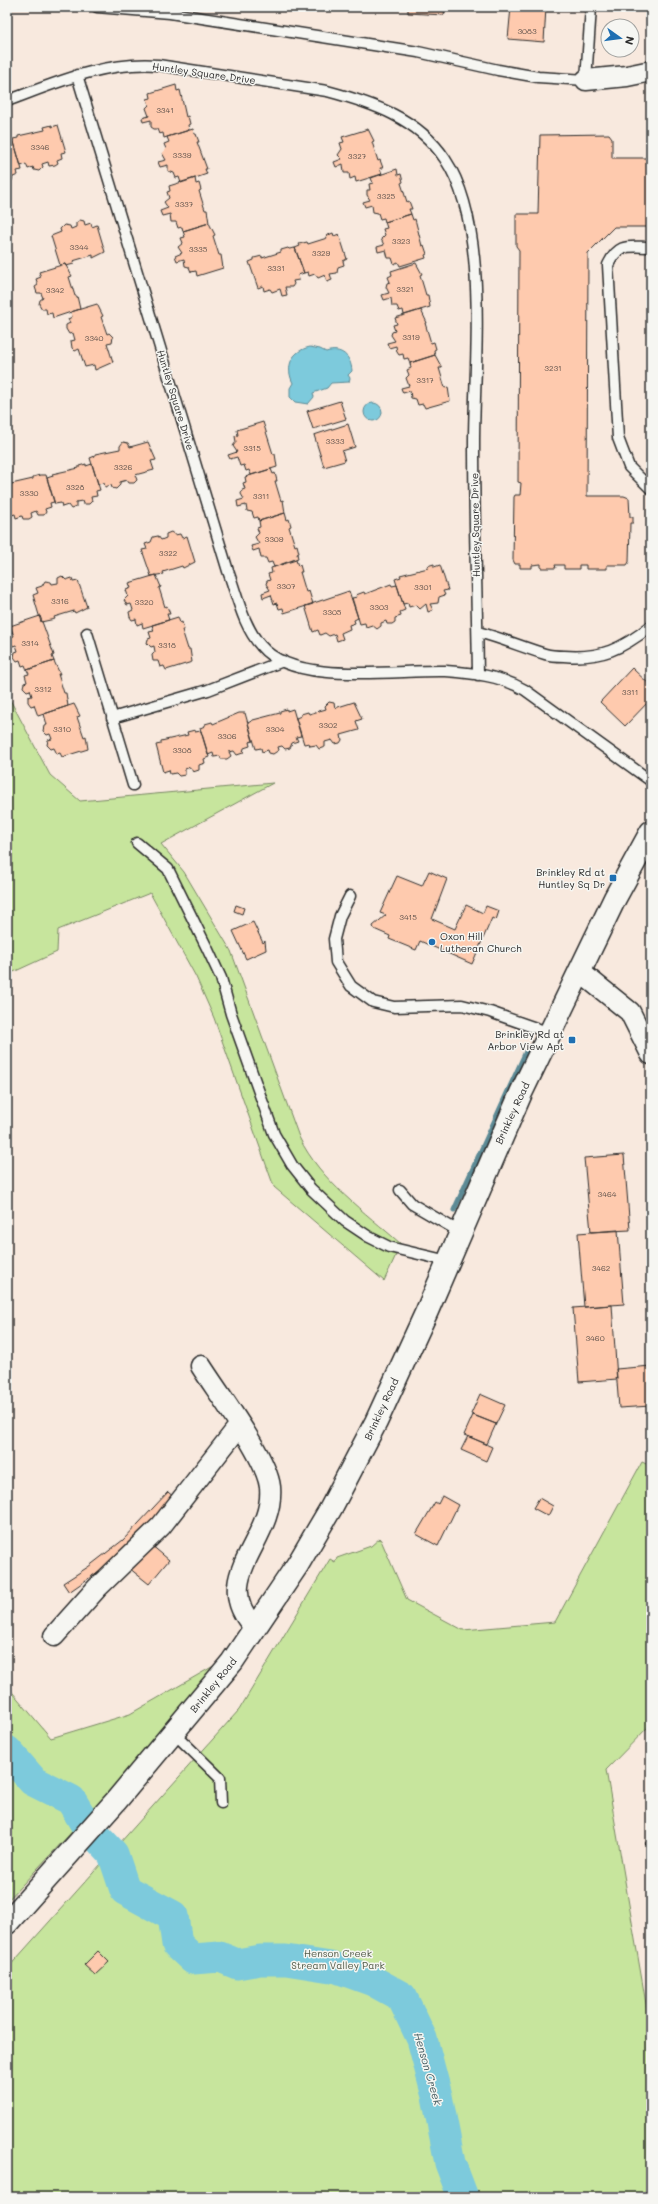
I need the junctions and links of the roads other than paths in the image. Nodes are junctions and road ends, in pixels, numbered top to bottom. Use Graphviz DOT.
graph roads {
  1 [pos="97,7"];
  2 [pos="591,7"];
  3 [pos="651,71"];
  4 [pos="77,75"];
  5 [pos="586,80"];
  6 [pos="7,101"];
  7 [pos="651,247"];
  8 [pos="651,489"];
  9 [pos="651,626"];
  10 [pos="478,632"];
  11 [pos="87,633"];
  12 [pos="283,661"];
  13 [pos="478,675"];
  14 [pos="112,718"];
  15 [pos="651,782"];
  16 [pos="133,785"];
  17 [pos="651,832"];
  18 [pos="137,843"];
  19 [pos="350,896"];
  20 [pos="579,971"];
  21 [pos="550,1033"];
  22 [pos="651,1054"];
  23 [pos="400,1190"];
  24 [pos="460,1232"];
  25 [pos="448,1261"];
  26 [pos="201,1366"];
  27 [pos="239,1426"];
  28 [pos="255,1628"];
  29 [pos="54,1636"];
  30 [pos="174,1733"];
  31 [pos="221,1803"];
  32 [pos="7,1923"];
  1 -- 5 [label="lane"];
  2 -- 5 [label="lane"];
  3 -- 5 [label="street"];
  4 -- 6 [label="lane"];
  4 -- 10 [label="lane, Huntley Square Drive"];
  4 -- 12 [label="lane, Huntley Square Drive"];
  7 -- 8 [label="lane"];
  9 -- 10 [label="lane"];
  10 -- 13 [label="lane, Huntley Square Drive"];
  11 -- 14 [label="lane"];
  12 -- 13 [label="lane, Huntley Square Drive"];
  12 -- 14 [label="lane"];
  13 -- 15 [label="lane, Huntley Square Drive"];
  14 -- 16 [label="lane"];
  17 -- 20 [label="main road, Brinkley Road"];
  18 -- 25 [label="lane"];
  19 -- 21 [label="lane"];
  20 -- 21 [label="main road, Brinkley Road"];
  20 -- 22 [label="street"];
  21 -- 24 [label="main road, Brinkley Road"];
  23 -- 24 [label="lane"];
  24 -- 25 [label="main road, Brinkley Road"];
  25 -- 28 [label="main road, Brinkley Road"];
  26 -- 27 [label="street"];
  27 -- 28 [label="street"];
  27 -- 29 [label="street"];
  28 -- 30 [label="main road, Brinkley Road"];
  30 -- 31 [label="lane"];
  30 -- 32 [label="main road, Brinkley Road"];
}
